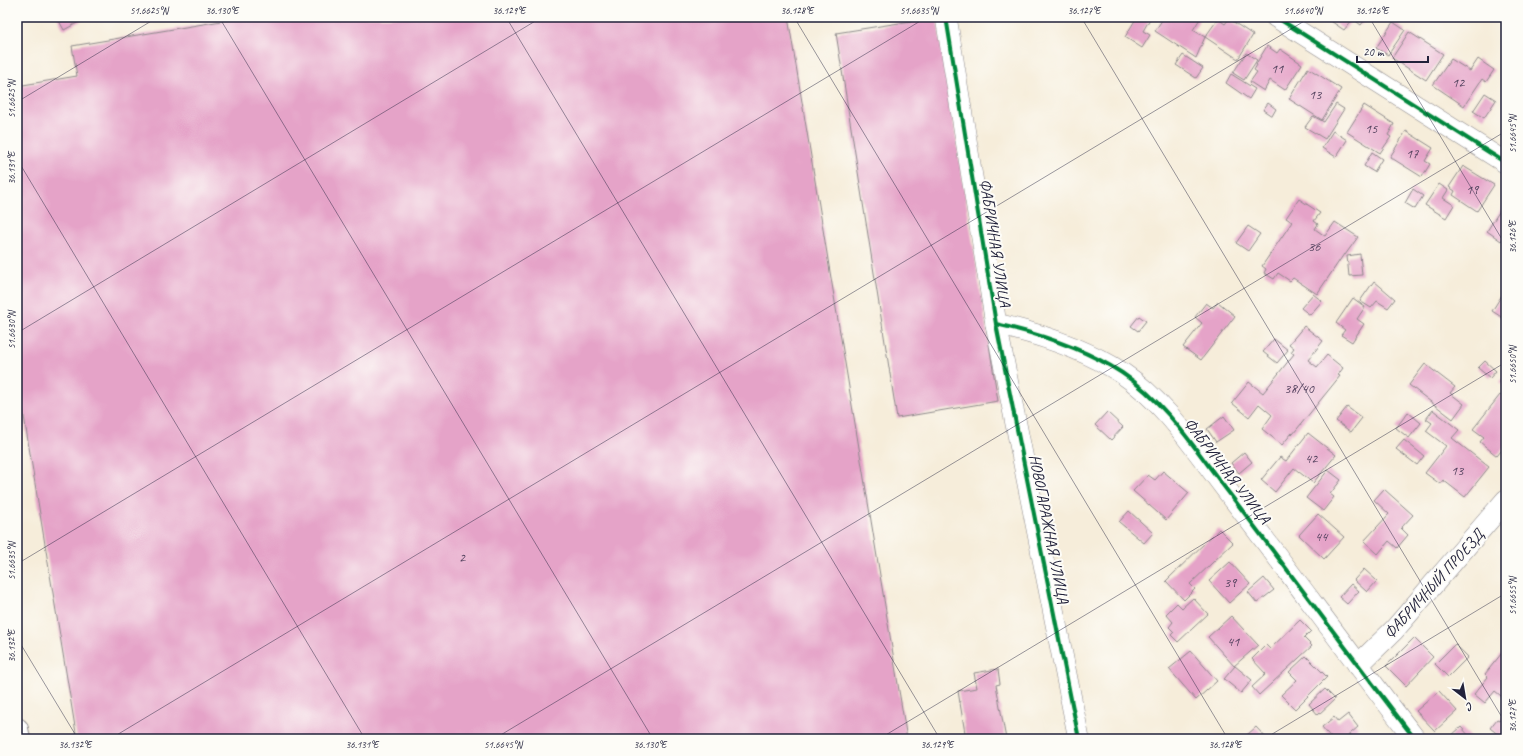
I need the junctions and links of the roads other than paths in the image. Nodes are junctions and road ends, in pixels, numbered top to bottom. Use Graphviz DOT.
graph roads {
  1 [pos="946,17"];
  2 [pos="1276,17"];
  3 [pos="1506,163"];
  4 [pos="996,324"];
  5 [pos="1506,500"];
  6 [pos="1358,665"];
  7 [pos="17,729"];
  8 [pos="19,739"];
  9 [pos="1079,739"];
  10 [pos="1415,739"];
  1 -- 4 [label="street, ФАБРИЧНАЯ УЛИЦА"];
  2 -- 3 [label="street"];
  4 -- 6 [label="street, ФАБРИЧНАЯ УЛИЦА"];
  4 -- 9 [label="street, НОВОГАРАЖНАЯ УЛИЦА"];
  5 -- 6 [label="street, ФАБРИЧНЫЙ ПРОЕЗД"];
  6 -- 10 [label="street, ФАБРИЧНАЯ УЛИЦА"];
  7 -- 8 [label="main road"];
}
